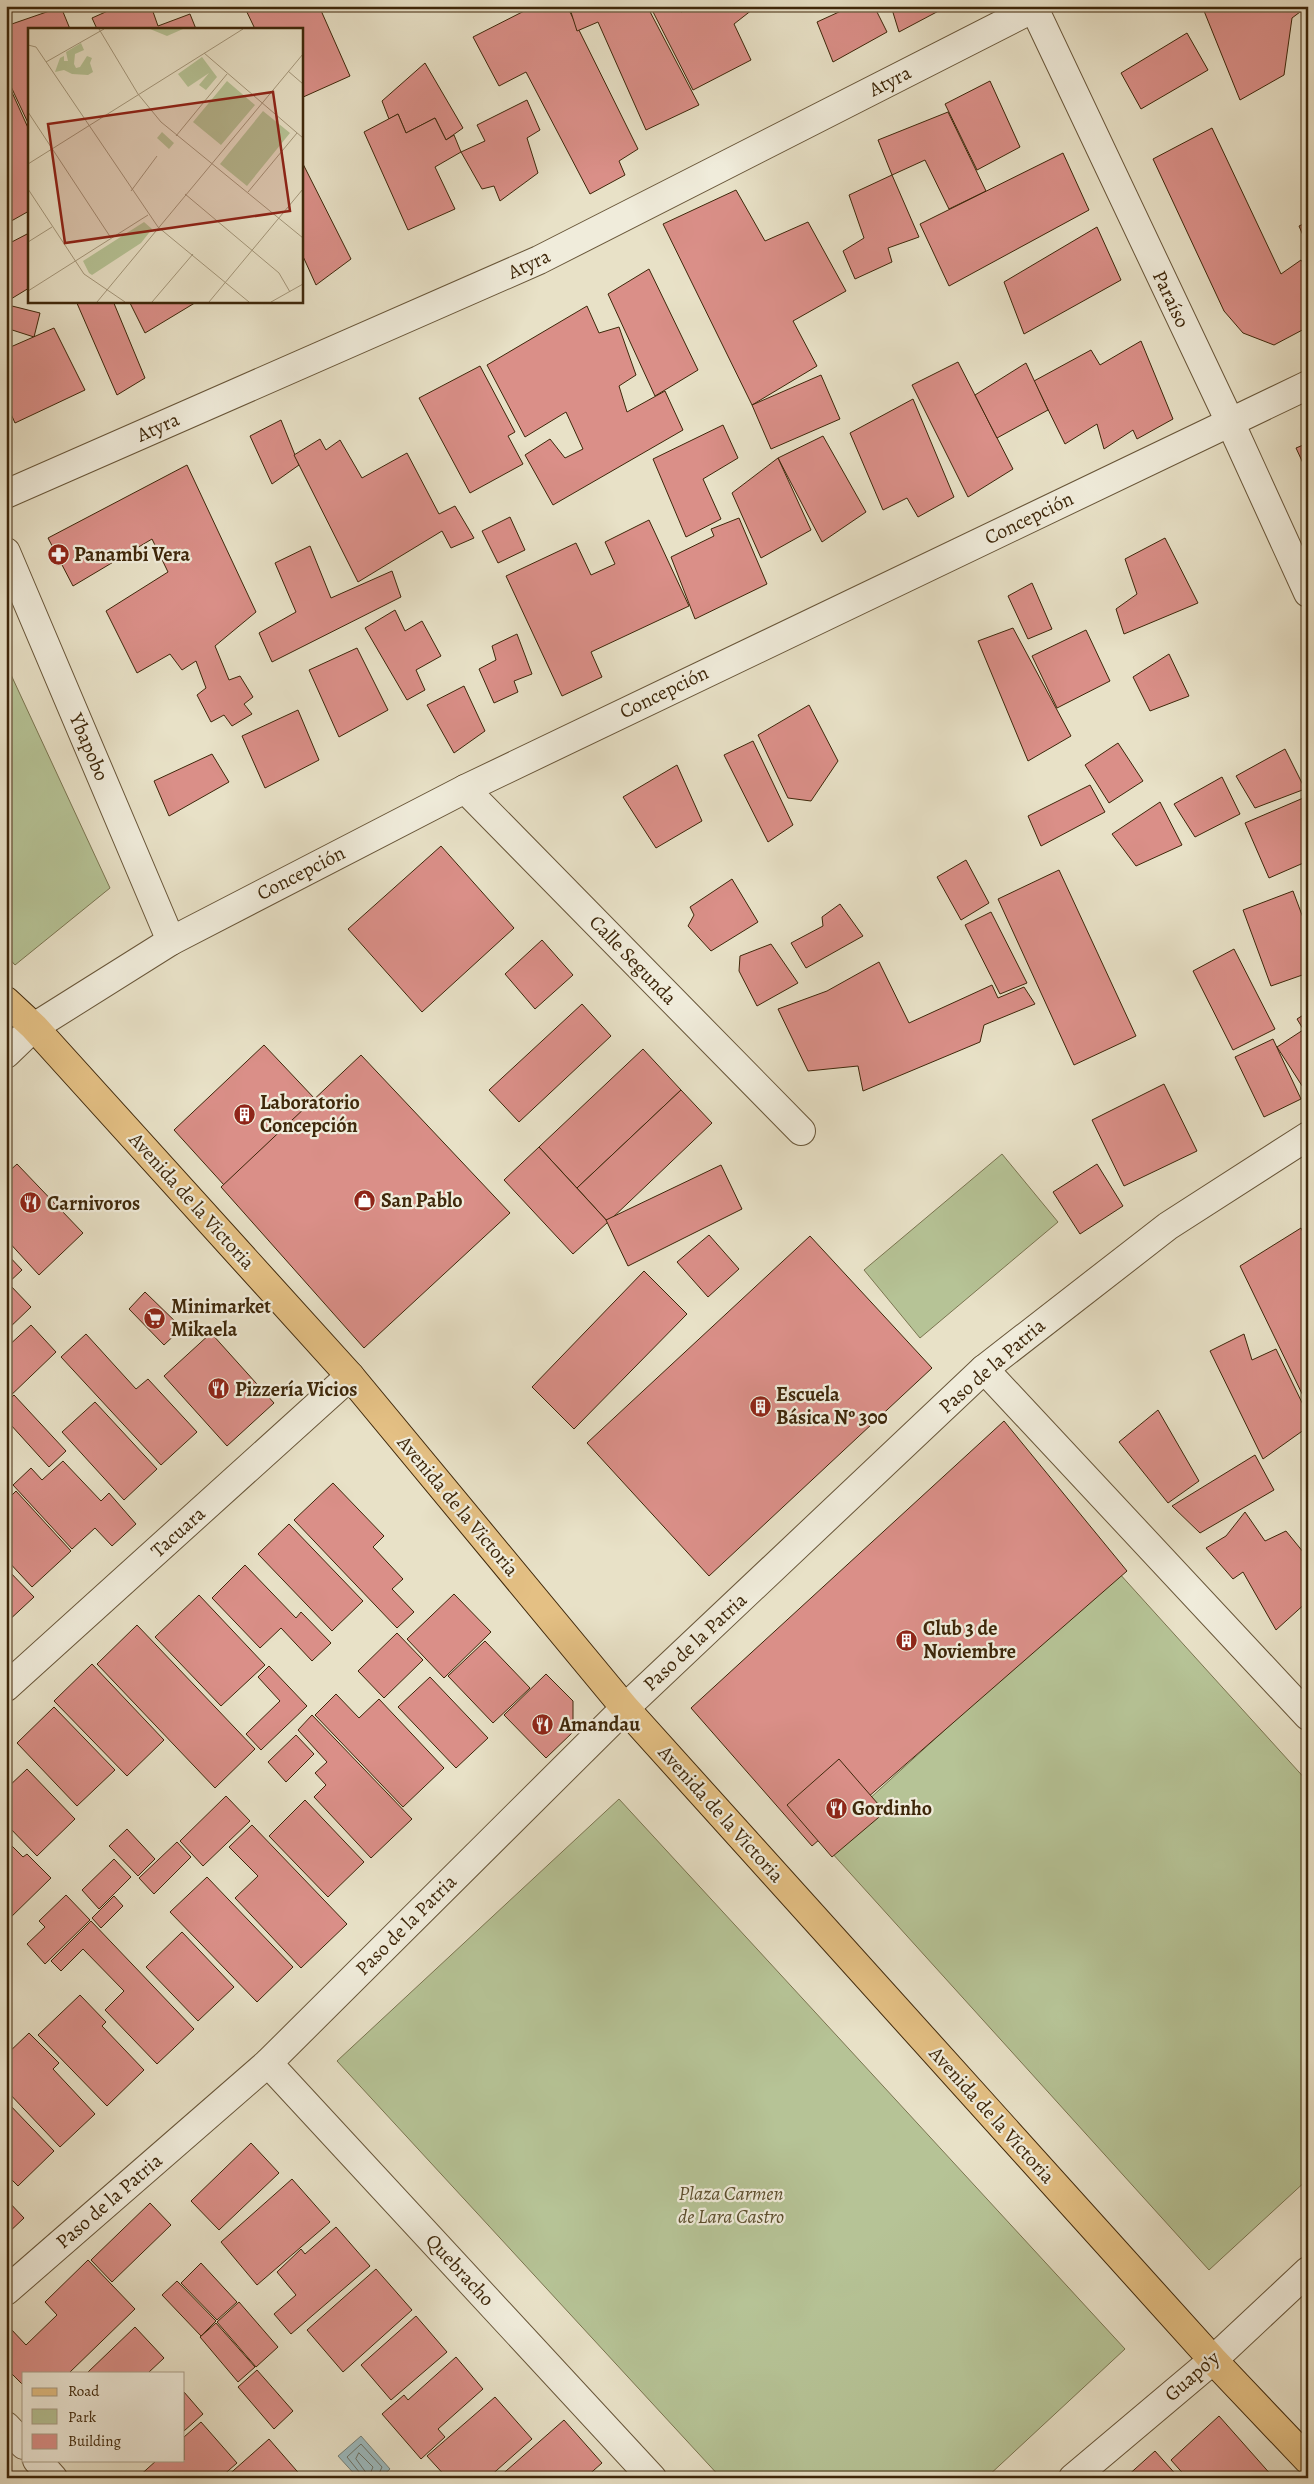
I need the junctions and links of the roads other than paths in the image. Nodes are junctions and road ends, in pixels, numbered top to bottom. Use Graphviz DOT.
graph roads {
  1 [pos="1035,7"];
  2 [pos="1308,385"];
  3 [pos="1230,422"];
  4 [pos="6,494"];
  5 [pos="6,552"];
  6 [pos="1308,593"];
  7 [pos="465,789"];
  8 [pos="171,941"];
  9 [pos="6,1001"];
  10 [pos="34,1027"];
  11 [pos="6,1054"];
  12 [pos="801,1131"];
  13 [pos="1308,1136"];
  14 [pos="984,1369"];
  15 [pos="350,1376"];
  16 [pos="6,1687"];
  17 [pos="625,1708"];
  18 [pos="1308,1716"];
  19 [pos="268,2063"];
  20 [pos="1308,2271"];
  21 [pos="6,2291"];
  22 [pos="1213,2360"];
  23 [pos="6,2426"];
  24 [pos="22,2443"];
  25 [pos="1308,2460"];
  26 [pos="39,2462"];
  27 [pos="53,2478"];
  28 [pos="652,2478"];
  29 [pos="1074,2478"];
  1 -- 3 [label="street, Paraíso"];
  1 -- 4 [label="street, Atyra"];
  2 -- 3 [label="street, Concepción"];
  3 -- 6 [label="street, Paraíso"];
  3 -- 7 [label="street, Concepción"];
  5 -- 8 [label="street, Ybapobo"];
  7 -- 8 [label="street, Concepción"];
  7 -- 12 [label="street, Calle Segunda"];
  8 -- 10 [label="street, Concepción"];
  9 -- 10 [label="main road, Avenida de la Victoria"];
  10 -- 11 [label="street, Concepción"];
  10 -- 15 [label="main road, Avenida de la Victoria"];
  13 -- 14 [label="street, Paso de la Patria"];
  14 -- 17 [label="street, Paso de la Patria"];
  14 -- 18 [label="street"];
  15 -- 16 [label="street, Tacuara"];
  15 -- 17 [label="main road, Avenida de la Victoria"];
  17 -- 19 [label="street, Paso de la Patria"];
  17 -- 22 [label="main road, Avenida de la Victoria"];
  19 -- 21 [label="street, Paso de la Patria"];
  19 -- 28 [label="street, Quebracho"];
  20 -- 22 [label="street, Guapo'y"];
  22 -- 25 [label="main road, Avenida de la Victoria"];
  22 -- 29 [label="street, Guapo'y"];
  23 -- 24 [label="street"];
  26 -- 27 [label="street"];
}
